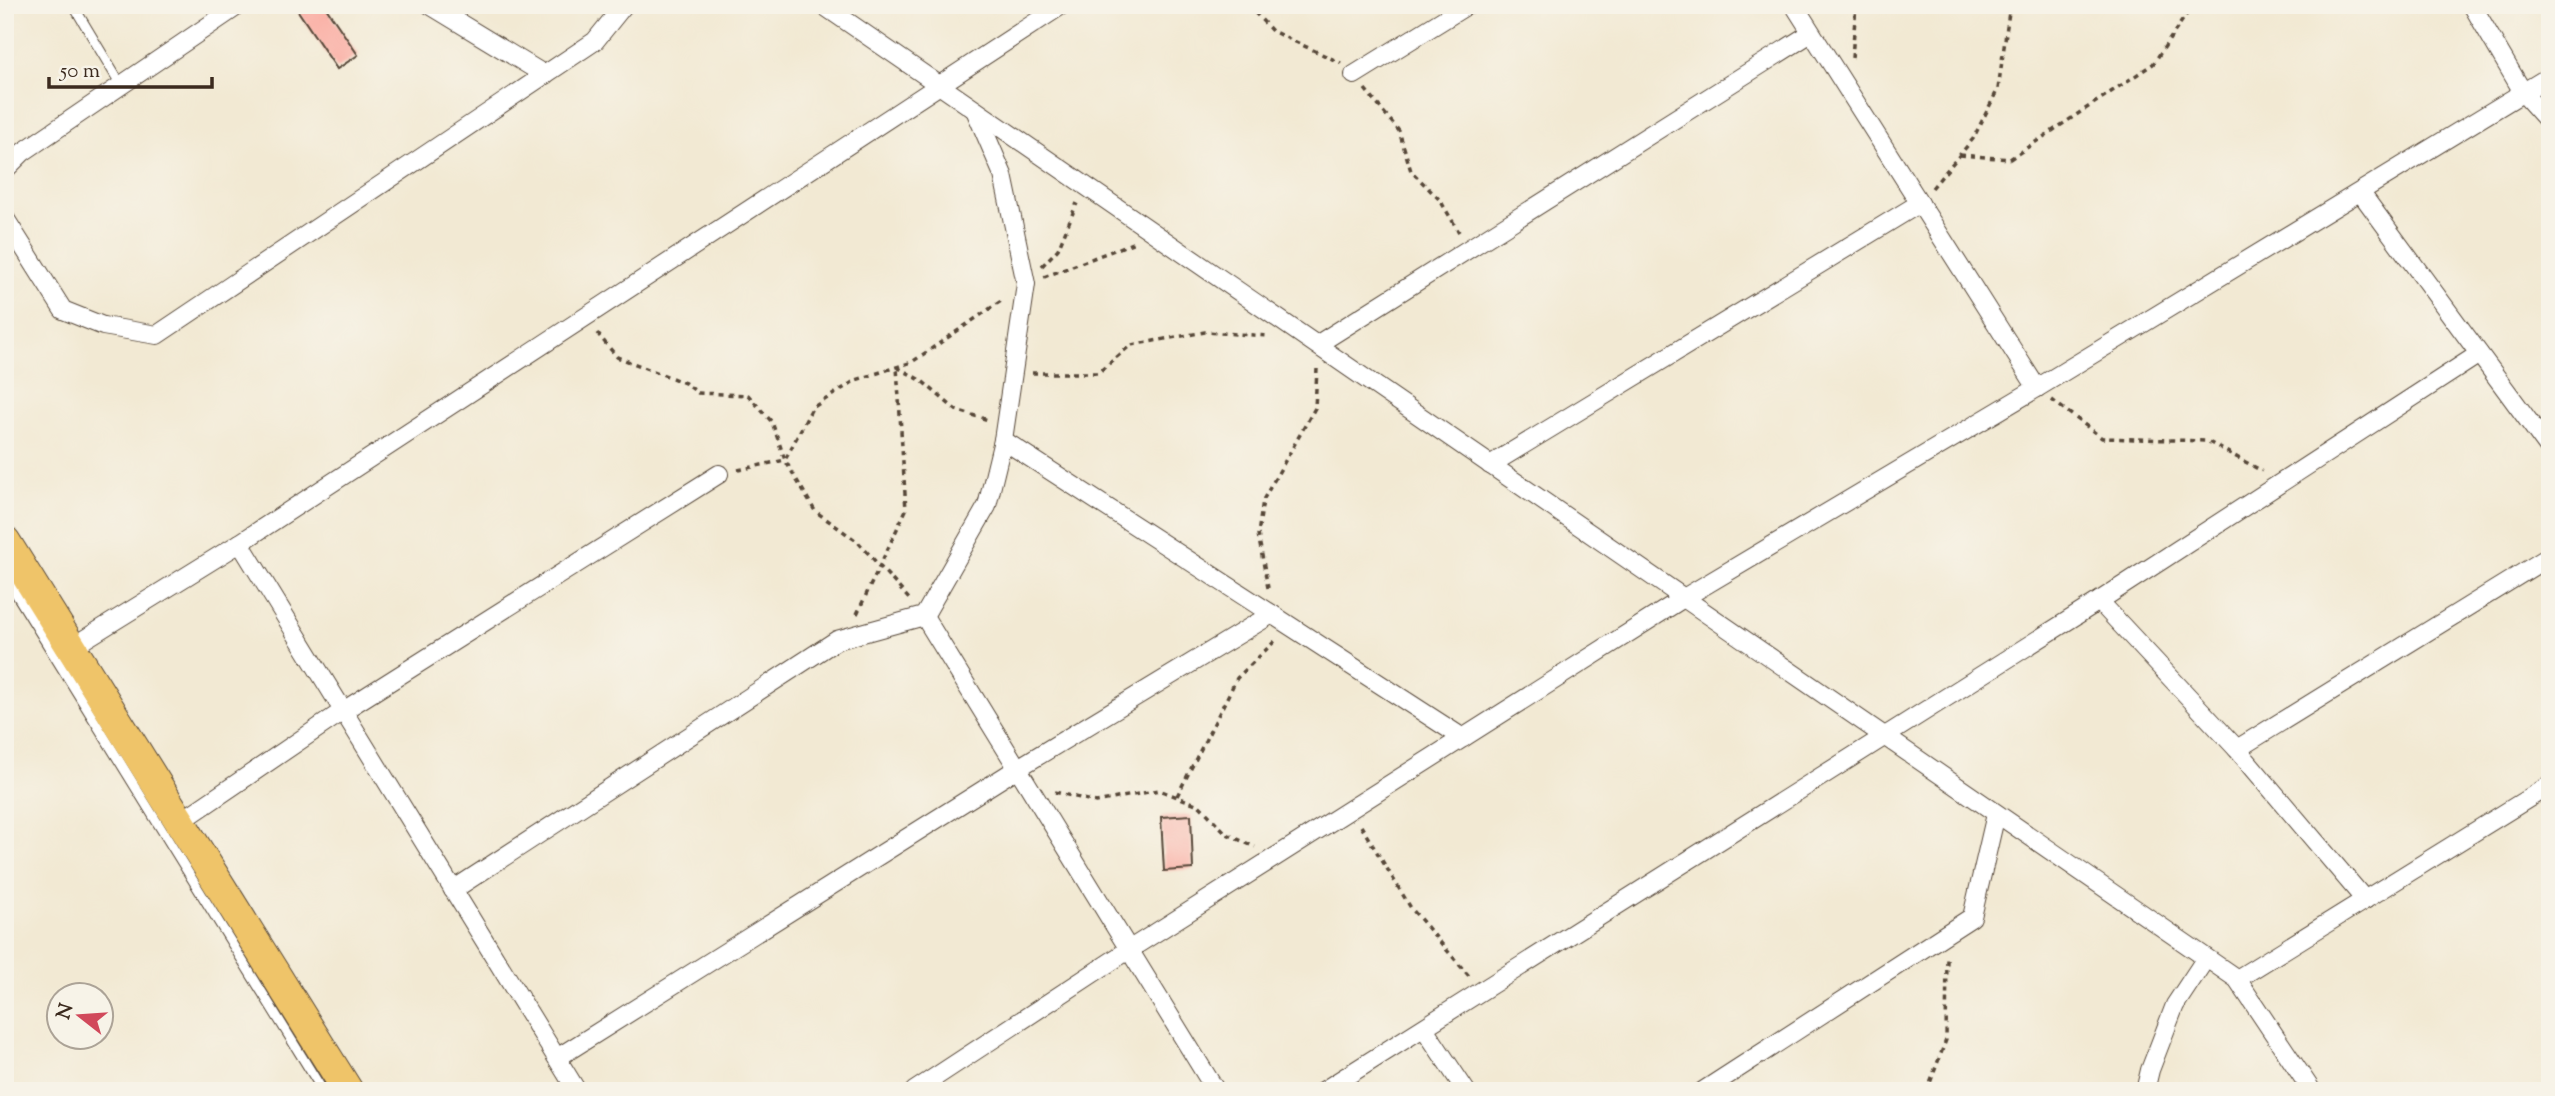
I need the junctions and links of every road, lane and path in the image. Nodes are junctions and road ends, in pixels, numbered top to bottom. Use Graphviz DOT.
graph roads {
  1 [pos="73,5"];
  2 [pos="239,5"];
  3 [pos="430,5"];
  4 [pos="624,5"];
  5 [pos="823,5"];
  6 [pos="1062,5"];
  7 [pos="1248,5"];
  8 [pos="1467,5"];
  9 [pos="1794,5"];
  10 [pos="1856,5"];
  11 [pos="2010,5"];
  12 [pos="2190,5"];
  13 [pos="2472,5"];
  14 [pos="1811,33"];
  15 [pos="545,75"];
  16 [pos="1354,75"];
  17 [pos="2550,76"];
  18 [pos="121,85"];
  19 [pos="939,86"];
  20 [pos="1849,91"];
  21 [pos="2524,94"];
  22 [pos="975,110"];
  23 [pos="2550,123"];
  24 [pos="1960,155"];
  25 [pos="5,170"];
  26 [pos="1084,184"];
  27 [pos="2361,193"];
  28 [pos="1920,203"];
  29 [pos="5,218"];
  30 [pos="1156,234"];
  31 [pos="1468,250"];
  32 [pos="1026,284"];
  33 [pos="584,318"];
  34 [pos="1270,336"];
  35 [pos="1318,344"];
  36 [pos="2479,354"];
  37 [pos="897,367"];
  38 [pos="1013,373"];
  39 [pos="2037,388"];
  40 [pos="1005,433"];
  41 [pos="2550,450"];
  42 [pos="785,460"];
  43 [pos="1490,465"];
  44 [pos="719,474"];
  45 [pos="2283,482"];
  46 [pos="5,541"];
  47 [pos="240,543"];
  48 [pos="2550,556"];
  49 [pos="879,565"];
  50 [pos="5,576"];
  51 [pos="1682,598"];
  52 [pos="2099,600"];
  53 [pos="1272,614"];
  54 [pos="924,615"];
  55 [pos="1291,626"];
  56 [pos="837,640"];
  57 [pos="72,647"];
  58 [pos="343,711"];
  59 [pos="1882,736"];
  60 [pos="1463,738"];
  61 [pos="2237,749"];
  62 [pos="1018,768"];
  63 [pos="2550,785"];
  64 [pos="1029,786"];
  65 [pos="1177,796"];
  66 [pos="1351,810"];
  67 [pos="1996,814"];
  68 [pos="180,822"];
  69 [pos="1276,858"];
  70 [pos="453,890"];
  71 [pos="2364,900"];
  72 [pos="1947,933"];
  73 [pos="1130,949"];
  74 [pos="2206,958"];
  75 [pos="2237,979"];
  76 [pos="1482,991"];
  77 [pos="1424,1028"];
  78 [pos="556,1058"];
  79 [pos="323,1091"];
  80 [pos="348,1091"];
  81 [pos="577,1091"];
  82 [pos="914,1091"];
  83 [pos="1216,1091"];
  84 [pos="1323,1091"];
  85 [pos="1466,1091"];
  86 [pos="1703,1091"];
  87 [pos="1927,1091"];
  88 [pos="2145,1091"];
  89 [pos="2312,1091"];
  1 -- 18 [label="lane"];
  2 -- 18 [label="street"];
  3 -- 15 [label="street"];
  4 -- 15 [label="street"];
  5 -- 19 [label="street"];
  6 -- 19 [label="street"];
  7 -- 16 [label="path"];
  8 -- 16 [label="street"];
  9 -- 14 [label="street"];
  10 -- 20 [label="path"];
  11 -- 24 [label="path"];
  12 -- 24 [label="path"];
  13 -- 21 [label="street"];
  14 -- 20 [label="street"];
  14 -- 31 [label="street"];
  15 -- 29 [label="street"];
  16 -- 31 [label="path"];
  17 -- 21 [label="street"];
  18 -- 25 [label="street"];
  19 -- 22 [label="street"];
  19 -- 33 [label="street"];
  20 -- 28 [label="street"];
  21 -- 23 [label="street"];
  21 -- 27 [label="street"];
  22 -- 26 [label="street"];
  22 -- 32 [label="street"];
  24 -- 28 [label="path"];
  26 -- 30 [label="street"];
  26 -- 32 [label="path"];
  27 -- 36 [label="street"];
  27 -- 39 [label="street"];
  28 -- 39 [label="street"];
  28 -- 43 [label="street"];
  30 -- 32 [label="path"];
  30 -- 35 [label="street"];
  31 -- 35 [label="street"];
  32 -- 37 [label="path"];
  32 -- 38 [label="street"];
  33 -- 42 [label="path"];
  33 -- 47 [label="street"];
  34 -- 38 [label="path"];
  35 -- 43 [label="street"];
  35 -- 53 [label="path"];
  36 -- 41 [label="street"];
  36 -- 45 [label="street"];
  37 -- 40 [label="path"];
  37 -- 42 [label="path"];
  37 -- 49 [label="path"];
  38 -- 40 [label="street"];
  39 -- 45 [label="path"];
  39 -- 51 [label="street"];
  40 -- 53 [label="street"];
  40 -- 54 [label="street"];
  42 -- 44 [label="path"];
  42 -- 49 [label="path"];
  43 -- 51 [label="street"];
  44 -- 58 [label="street"];
  45 -- 52 [label="street"];
  46 -- 57 [label="main road"];
  47 -- 57 [label="street"];
  47 -- 58 [label="street"];
  48 -- 61 [label="street"];
  49 -- 54 [label="path"];
  49 -- 56 [label="path"];
  50 -- 79 [label="lane"];
  51 -- 59 [label="street"];
  51 -- 60 [label="street"];
  52 -- 59 [label="street"];
  52 -- 61 [label="street"];
  53 -- 55 [label="street"];
  53 -- 62 [label="street"];
  54 -- 56 [label="street"];
  54 -- 62 [label="street"];
  55 -- 60 [label="street"];
  55 -- 65 [label="path"];
  56 -- 70 [label="street"];
  57 -- 68 [label="main road"];
  58 -- 68 [label="street"];
  58 -- 70 [label="street"];
  59 -- 67 [label="street"];
  59 -- 76 [label="street"];
  60 -- 66 [label="street"];
  61 -- 71 [label="street"];
  62 -- 64 [label="street"];
  62 -- 78 [label="street"];
  63 -- 71 [label="street"];
  64 -- 65 [label="path"];
  64 -- 73 [label="street"];
  65 -- 69 [label="path"];
  66 -- 69 [label="street"];
  66 -- 76 [label="path"];
  67 -- 72 [label="street"];
  67 -- 74 [label="street"];
  68 -- 80 [label="main road"];
  69 -- 73 [label="street"];
  70 -- 78 [label="street"];
  71 -- 75 [label="street"];
  72 -- 86 [label="street"];
  72 -- 87 [label="path"];
  73 -- 82 [label="street"];
  73 -- 83 [label="street"];
  74 -- 75 [label="street"];
  74 -- 88 [label="street"];
  75 -- 89 [label="street"];
  76 -- 77 [label="street"];
  77 -- 84 [label="street"];
  77 -- 85 [label="street"];
  78 -- 81 [label="street"];
}
